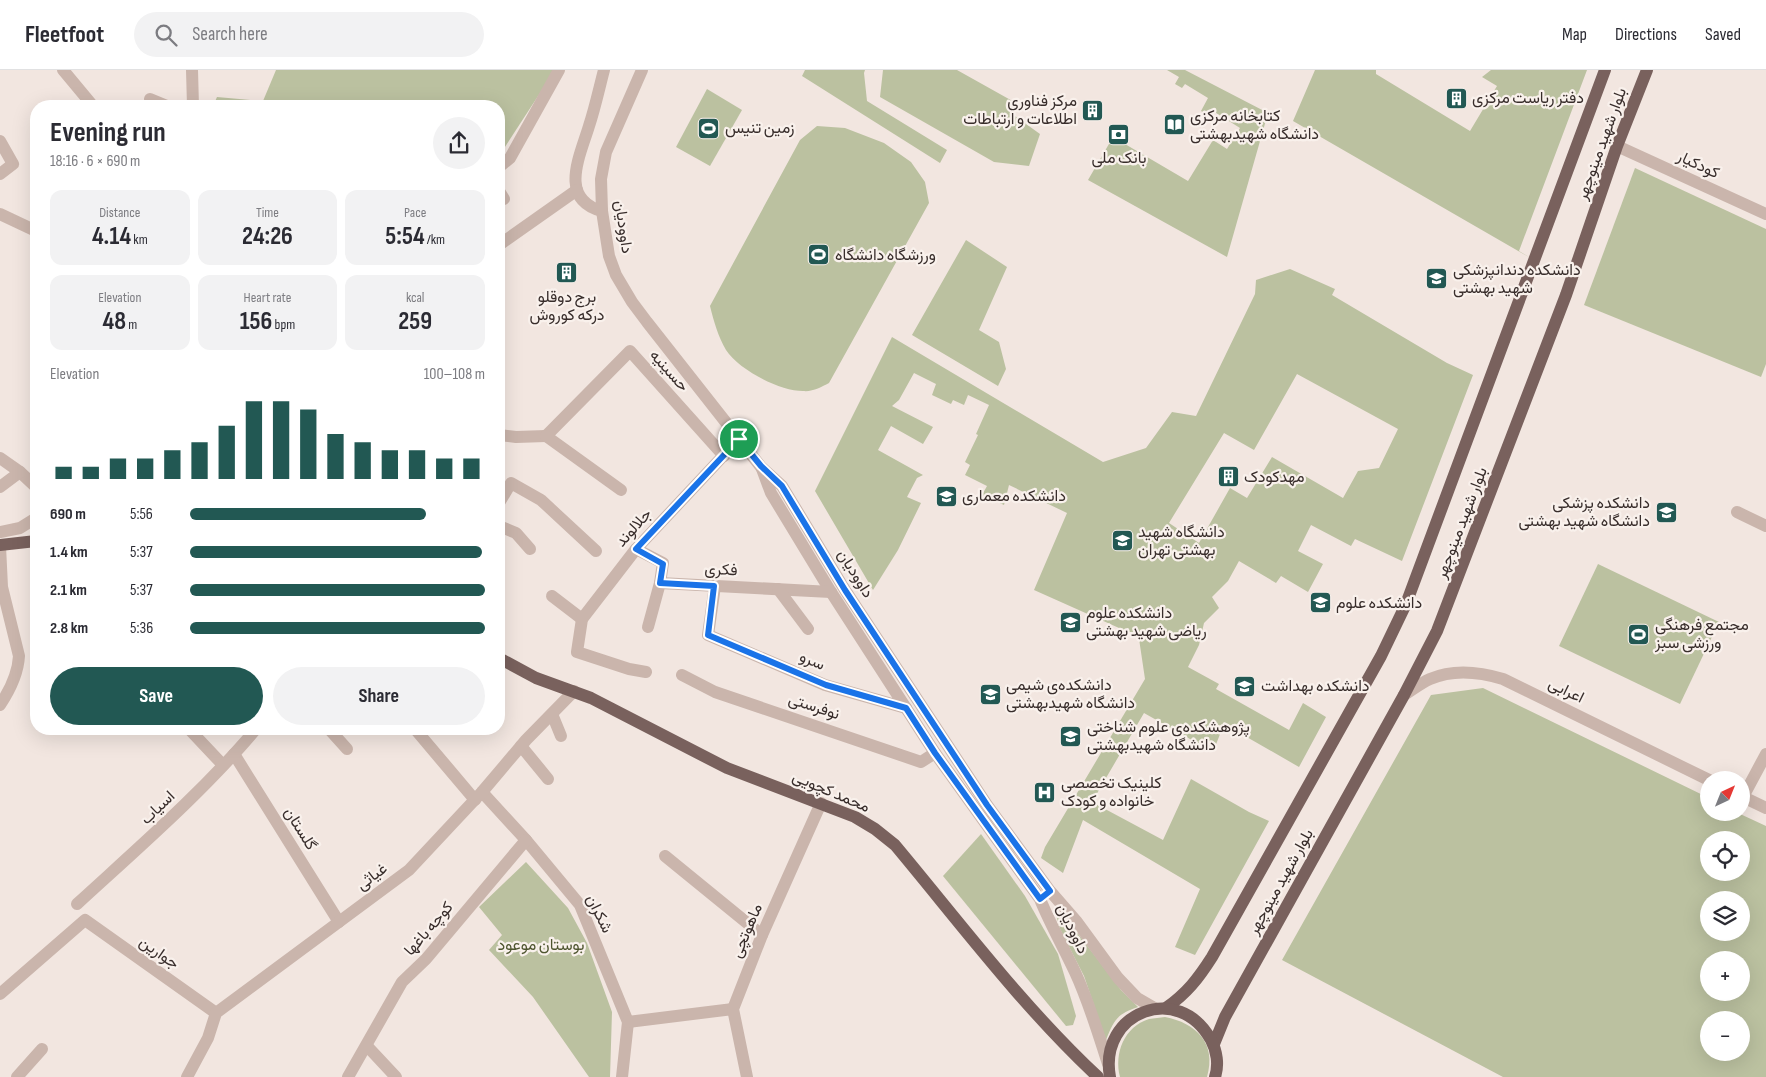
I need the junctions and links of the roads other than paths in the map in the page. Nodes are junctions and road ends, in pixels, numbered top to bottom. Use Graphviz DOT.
graph roads {
  1 [pos="63,70"];
  2 [pos="192,70"];
  3 [pos="559,70"];
  4 [pos="604,70"];
  5 [pos="642,70"];
  6 [pos="1605,70"];
  7 [pos="1647,70"];
  8 [pos="88,100"];
  9 [pos="193,100"];
  10 [pos="0,141"];
  11 [pos="1617,146"];
  12 [pos="505,162"];
  13 [pos="0,174"];
  14 [pos="577,190"];
  15 [pos="602,210"];
  16 [pos="0,214"];
  17 [pos="1766,214"];
  18 [pos="30,228"];
  19 [pos="505,241"];
  20 [pos="505,436"];
  21 [pos="546,436"];
  22 [pos="739,439"];
  23 [pos="724,456"];
  24 [pos="0,458"];
  25 [pos="761,466"];
  26 [pos="20,472"];
  27 [pos="30,481"];
  28 [pos="0,487"];
  29 [pos="620,490"];
  30 [pos="505,493"];
  31 [pos="1737,512"];
  32 [pos="30,522"];
  33 [pos="1766,526"];
  34 [pos="505,528"];
  35 [pos="0,532"];
  36 [pos="30,542"];
  37 [pos="0,546"];
  38 [pos="530,548"];
  39 [pos="636,549"];
  40 [pos="596,551"];
  41 [pos="660,583"];
  42 [pos="714,586"];
  43 [pos="778,589"];
  44 [pos="831,592"];
  45 [pos="552,596"];
  46 [pos="582,619"];
  47 [pos="648,627"];
  48 [pos="808,630"];
  49 [pos="505,661"];
  50 [pos="646,672"];
  51 [pos="682,675"];
  52 [pos="574,691"];
  53 [pos="1404,695"];
  54 [pos="0,705"];
  55 [pos="906,708"];
  56 [pos="552,714"];
  57 [pos="194,735"];
  58 [pos="251,735"];
  59 [pos="334,735"];
  60 [pos="421,735"];
  61 [pos="560,736"];
  62 [pos="521,746"];
  63 [pos="347,749"];
  64 [pos="935,753"];
  65 [pos="234,754"];
  66 [pos="1766,754"];
  67 [pos="223,765"];
  68 [pos="1700,776"];
  69 [pos="548,779"];
  70 [pos="1750,782"];
  71 [pos="478,796"];
  72 [pos="1750,800"];
  73 [pos="821,803"];
  74 [pos="1766,808"];
  75 [pos="526,840"];
  76 [pos="664,856"];
  77 [pos="1045,895"];
  78 [pos="77,904"];
  79 [pos="339,922"];
  80 [pos="762,934"];
  81 [pos="0,994"];
  82 [pos="1161,1008"];
  83 [pos="733,1009"];
  84 [pos="216,1013"];
  85 [pos="628,1022"];
  86 [pos="1214,1044"];
  87 [pos="367,1046"];
  88 [pos="42,1049"];
  89 [pos="1109,1071"];
  90 [pos="1217,1075"];
  91 [pos="17,1077"];
  92 [pos="187,1077"];
  93 [pos="348,1077"];
  94 [pos="396,1077"];
  95 [pos="622,1077"];
  96 [pos="747,1077"];
  97 [pos="1098,1077"];
  1 -- 8 [label="street"];
  2 -- 9 [label="street"];
  3 -- 12 [label="street"];
  4 -- 14 [label="street"];
  5 -- 15 [label="street, داوودیان"];
  6 -- 82 [label="main road, بلوار شهید مینوچهر"];
  7 -- 11 [label="main road, بلوار شهید مینوچهر"];
  10 -- 13 [label="street"];
  11 -- 17 [label="street, کودکیار"];
  11 -- 53 [label="main road, بلوار شهید مینوچهر"];
  14 -- 15 [label="street"];
  14 -- 19 [label="street"];
  15 -- 22 [label="street, داوودیان"];
  16 -- 18 [label="street"];
  20 -- 21 [label="street"];
  21 -- 23 [label="street, حسینیه"];
  21 -- 29 [label="street"];
  22 -- 23 [label="street, جلالوند"];
  22 -- 25 [label="street, داوودیان"];
  23 -- 39 [label="street, جلالوند"];
  24 -- 26 [label="street"];
  25 -- 44 [label="street, داوودیان"];
  25 -- 77 [label="street, داوودیان"];
  26 -- 27 [label="street"];
  26 -- 28 [label="street"];
  30 -- 40 [label="street"];
  31 -- 33 [label="street"];
  32 -- 35 [label="street"];
  34 -- 38 [label="street"];
  36 -- 37 [label="main road"];
  37 -- 54 [label="street"];
  39 -- 41 [label="street"];
  39 -- 46 [label="street, جلالوند"];
  41 -- 42 [label="street, فکری"];
  41 -- 47 [label="street"];
  42 -- 43 [label="street, فکری"];
  42 -- 55 [label="street, سرو"];
  43 -- 44 [label="street, فکری"];
  43 -- 48 [label="street"];
  44 -- 55 [label="street, داوودیان"];
  45 -- 46 [label="street"];
  46 -- 50 [label="street, جلالوند"];
  49 -- 52 [label="main road, محمد کچویی"];
  51 -- 64 [label="street, نوفرستی"];
  52 -- 56 [label="street, غیاثی"];
  52 -- 73 [label="main road, محمد کچویی"];
  53 -- 68 [label="street, اعرابی"];
  53 -- 86 [label="main road, بلوار شهید مینوچهر"];
  55 -- 64 [label="street, داوودیان"];
  56 -- 61 [label="street"];
  56 -- 62 [label="street, غیاثی"];
  57 -- 67 [label="street"];
  58 -- 65 [label="street, اسیاب"];
  59 -- 63 [label="street"];
  60 -- 71 [label="street, شکران"];
  62 -- 69 [label="street"];
  62 -- 71 [label="street, غیاثی"];
  64 -- 77 [label="street, داوودیان"];
  65 -- 67 [label="street, اسیاب"];
  65 -- 79 [label="street, گلستان"];
  66 -- 70 [label="street"];
  67 -- 78 [label="street, اسیاب"];
  71 -- 75 [label="street, شکران"];
  71 -- 79 [label="street, غیاثی"];
  72 -- 74 [label="street"];
  73 -- 80 [label="street, ماهوتچی"];
  73 -- 97 [label="main road, محمد کچویی"];
  75 -- 85 [label="street, شکران"];
  75 -- 87 [label="street, کوچه باغها"];
  76 -- 80 [label="street"];
  77 -- 82 [label="street, داوودیان"];
  77 -- 89 [label="street, داوودیان"];
  79 -- 84 [label="street, غیاثی"];
  80 -- 83 [label="street, ماهوتچی"];
  81 -- 84 [label="street, جوارین"];
  82 -- 86 [label="main road"];
  82 -- 89 [label="main road, بلوار شهید مینوچهر"];
  83 -- 85 [label="street"];
  83 -- 96 [label="street"];
  84 -- 92 [label="street"];
  85 -- 95 [label="street, شکران"];
  86 -- 90 [label="main road"];
  87 -- 93 [label="street, کوچه باغها"];
  87 -- 94 [label="street"];
  88 -- 91 [label="street"];
}
